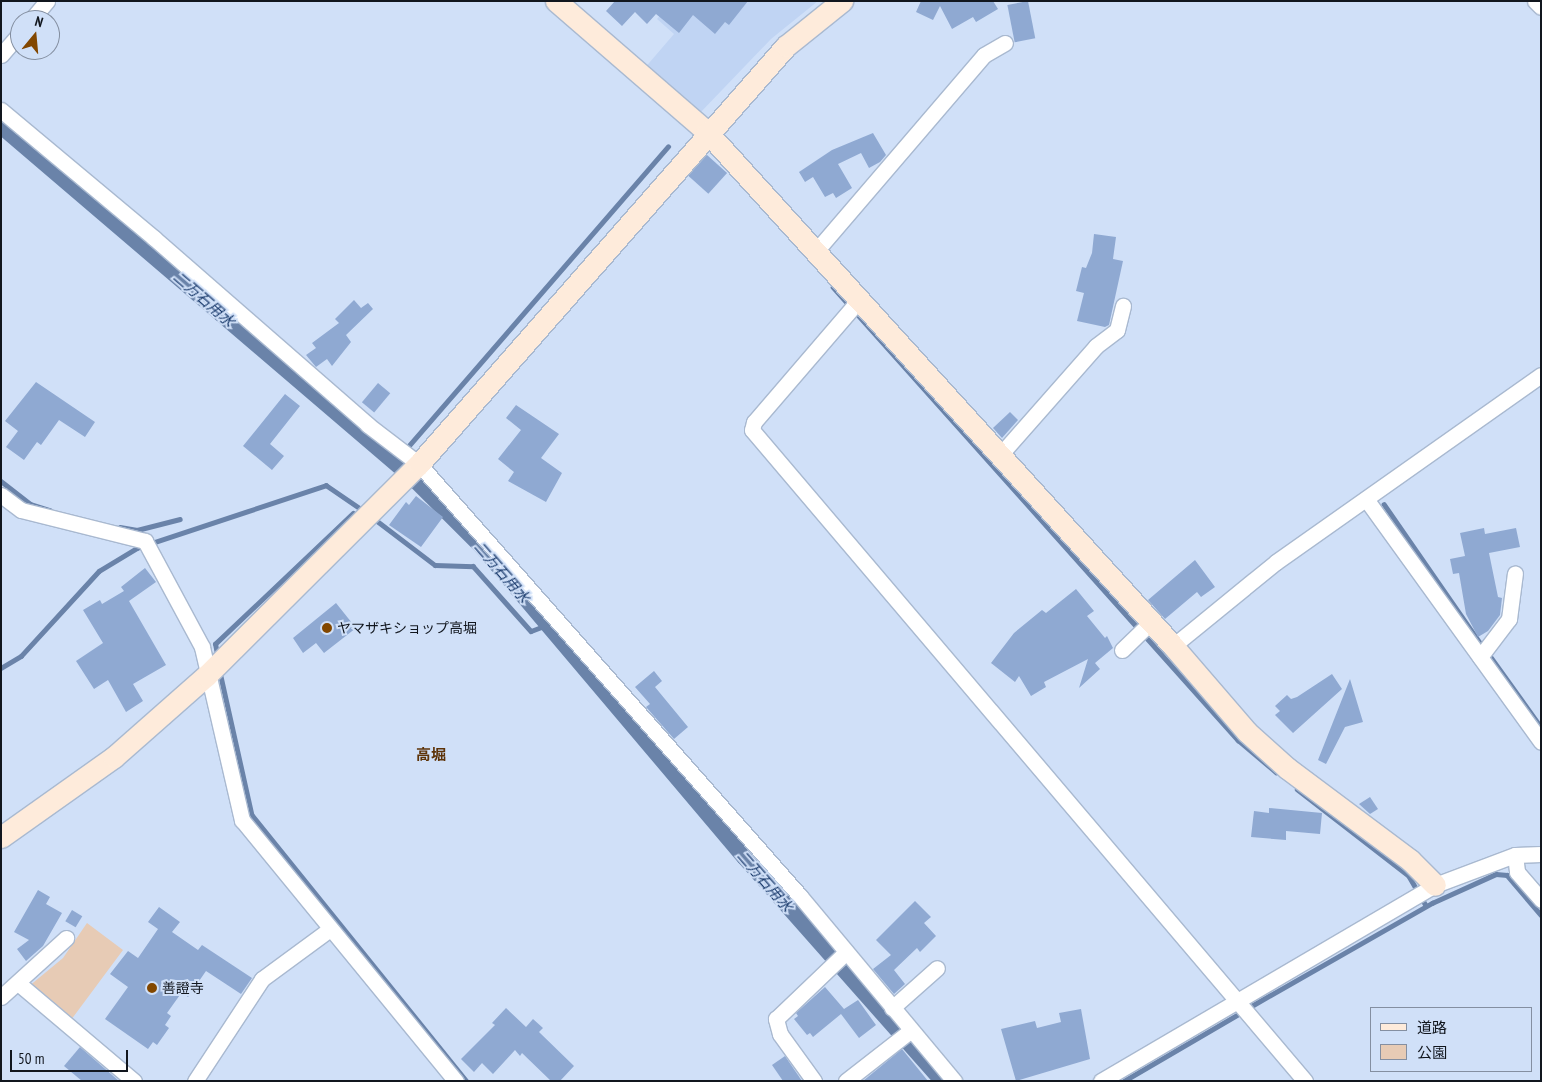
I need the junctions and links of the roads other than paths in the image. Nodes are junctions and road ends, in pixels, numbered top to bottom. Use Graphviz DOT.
graph roads {
  1 [pos="556,1"];
  2 [pos="842,1"];
  3 [pos="1535,1"];
  4 [pos="1541,7"];
  5 [pos="1004,43"];
  6 [pos="10,45"];
  7 [pos="1,55"];
  8 [pos="1,110"];
  9 [pos="708,132"];
  10 [pos="816,252"];
  11 [pos="859,300"];
  12 [pos="1123,306"];
  13 [pos="1541,375"];
  14 [pos="1000,455"];
  15 [pos="419,464"];
  16 [pos="1,496"];
  17 [pos="1366,499"];
  18 [pos="1515,573"];
  19 [pos="1151,622"];
  20 [pos="1173,646"];
  21 [pos="1122,650"];
  22 [pos="1480,657"];
  23 [pos="206,676"];
  24 [pos="1541,742"];
  25 [pos="1,837"];
  26 [pos="1541,854"];
  27 [pos="1515,855"];
  28 [pos="1435,885"];
  29 [pos="1541,900"];
  30 [pos="330,929"];
  31 [pos="66,938"];
  32 [pos="846,952"];
  33 [pos="937,968"];
  34 [pos="18,983"];
  35 [pos="1,997"];
  36 [pos="1238,1003"];
  37 [pos="892,1008"];
  38 [pos="910,1031"];
  39 [pos="134,1081"];
  40 [pos="196,1081"];
  41 [pos="456,1081"];
  42 [pos="814,1081"];
  43 [pos="846,1081"];
  44 [pos="954,1081"];
  45 [pos="1101,1081"];
  46 [pos="1305,1081"];
  1 -- 9 [label="street"];
  2 -- 9 [label="street"];
  3 -- 4 [label="street"];
  5 -- 10 [label="street"];
  6 -- 7 [label="street"];
  8 -- 15 [label="street"];
  9 -- 10 [label="street"];
  9 -- 15 [label="street"];
  10 -- 11 [label="street"];
  11 -- 14 [label="street"];
  11 -- 36 [label="street"];
  12 -- 14 [label="street"];
  13 -- 17 [label="street"];
  14 -- 19 [label="street"];
  15 -- 23 [label="street"];
  15 -- 32 [label="street"];
  16 -- 23 [label="street"];
  17 -- 20 [label="street"];
  17 -- 22 [label="street"];
  18 -- 22 [label="street"];
  19 -- 20 [label="street"];
  19 -- 21 [label="street"];
  20 -- 28 [label="street"];
  22 -- 24 [label="street"];
  23 -- 25 [label="street"];
  23 -- 30 [label="street"];
  26 -- 27 [label="street"];
  27 -- 28 [label="street"];
  27 -- 29 [label="street"];
  28 -- 36 [label="street"];
  30 -- 40 [label="street"];
  30 -- 41 [label="street"];
  31 -- 34 [label="street"];
  32 -- 37 [label="street"];
  32 -- 42 [label="street"];
  33 -- 37 [label="street"];
  34 -- 35 [label="street"];
  34 -- 39 [label="street"];
  36 -- 45 [label="street"];
  36 -- 46 [label="street"];
  37 -- 38 [label="street"];
  38 -- 43 [label="street"];
  38 -- 44 [label="street"];
}
